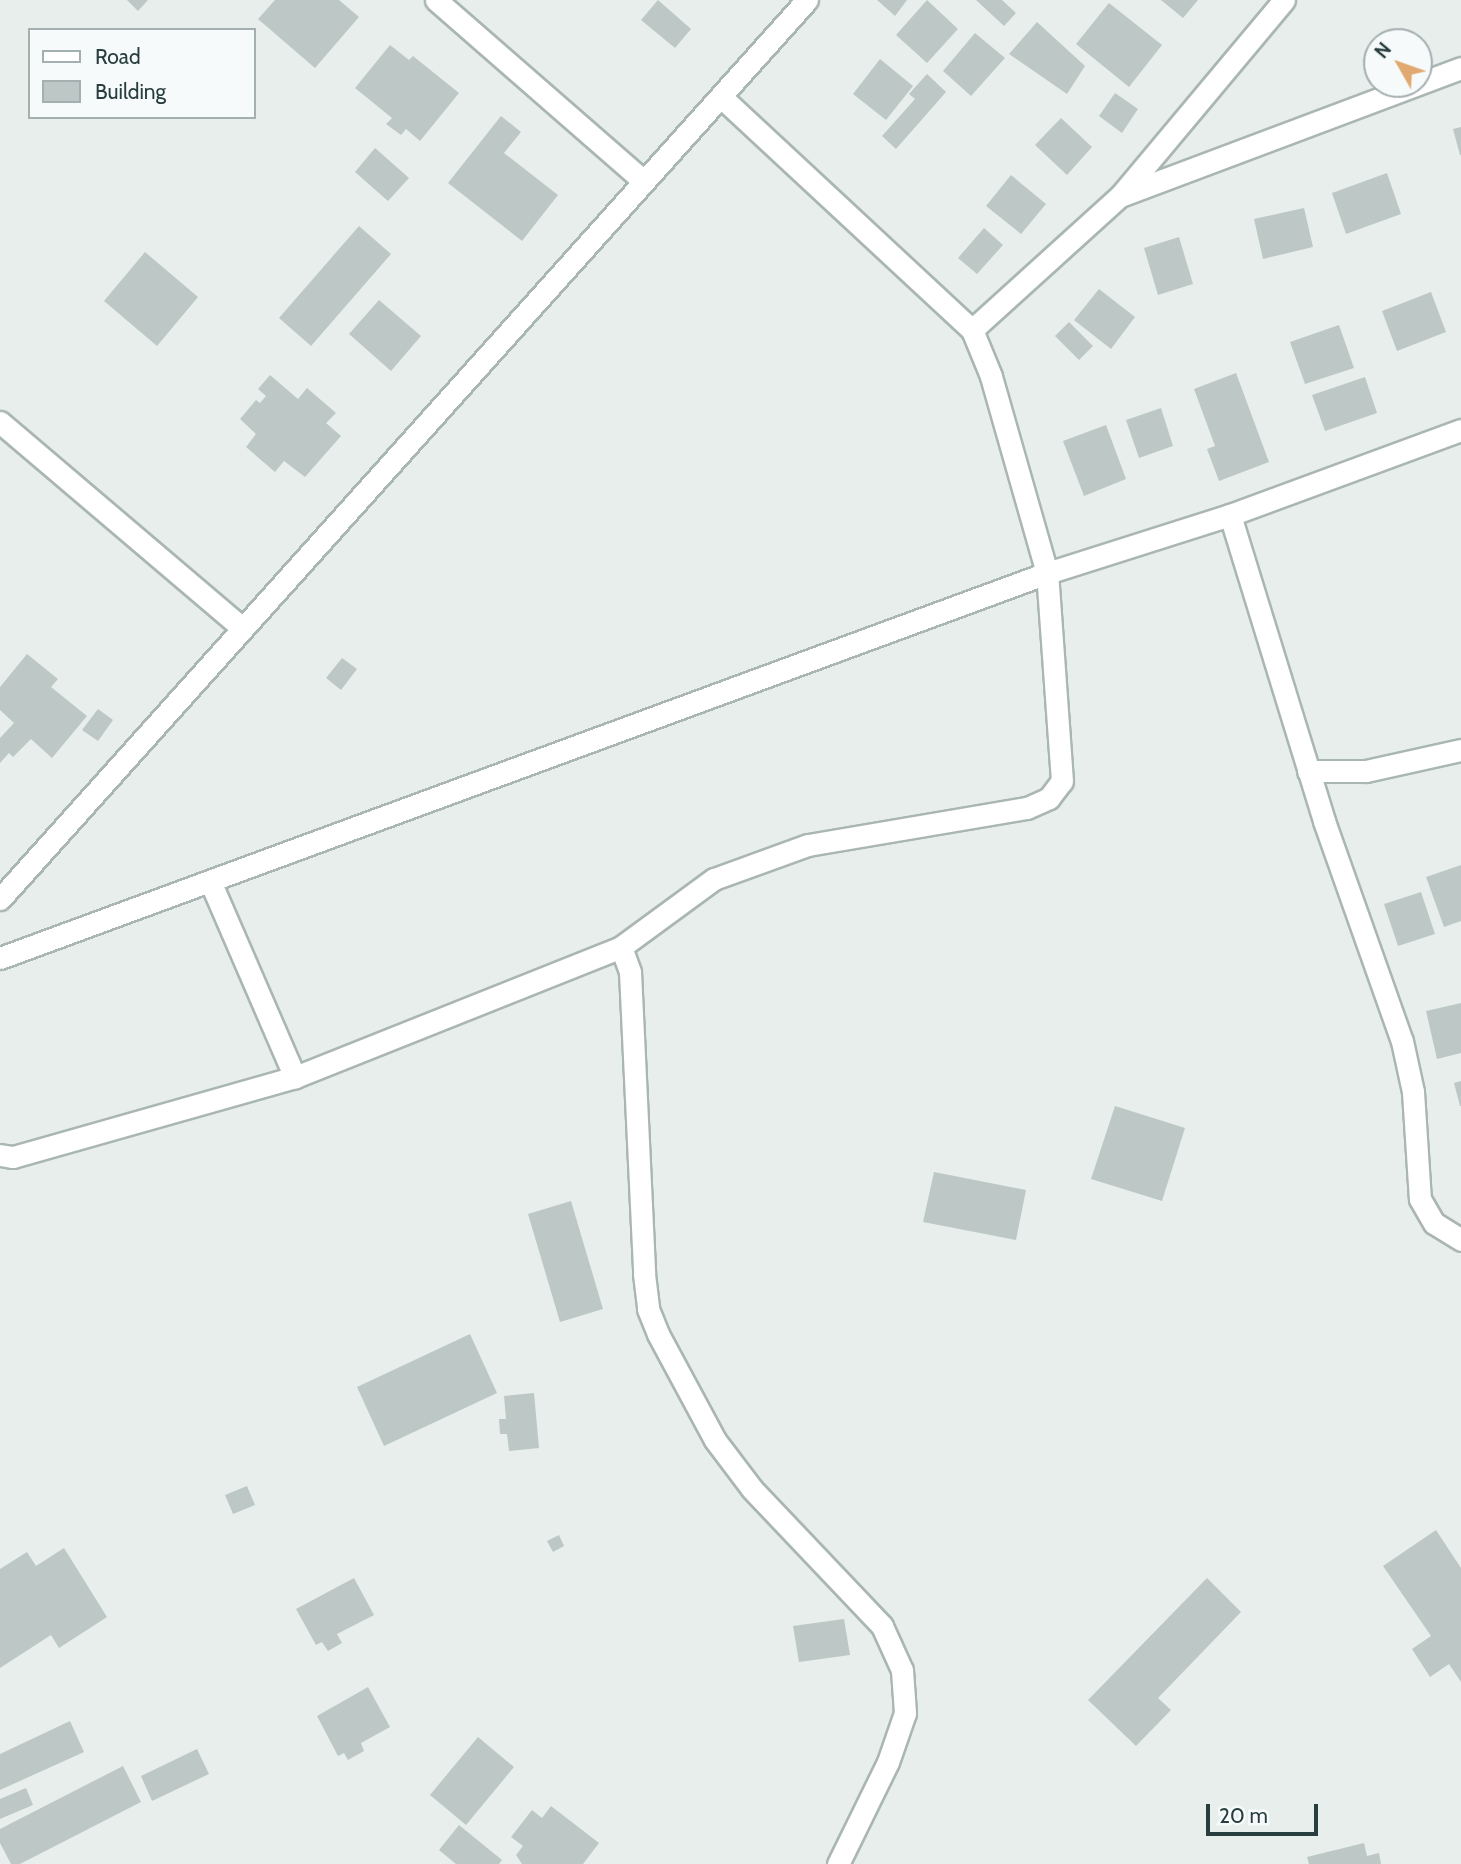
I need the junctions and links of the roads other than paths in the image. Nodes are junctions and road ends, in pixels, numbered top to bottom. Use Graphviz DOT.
graph roads {
  1 [pos="436,0"];
  2 [pos="807,0"];
  3 [pos="1284,0"];
  4 [pos="1461,68"];
  5 [pos="722,98"];
  6 [pos="642,180"];
  7 [pos="1121,195"];
  8 [pos="972,330"];
  9 [pos="0,422"];
  10 [pos="1461,430"];
  11 [pos="1230,515"];
  12 [pos="1047,573"];
  13 [pos="241,627"];
  14 [pos="1461,750"];
  15 [pos="1308,771"];
  16 [pos="210,881"];
  17 [pos="0,898"];
  18 [pos="621,947"];
  19 [pos="0,958"];
  20 [pos="295,1077"];
  21 [pos="0,1154"];
  22 [pos="1461,1240"];
  23 [pos="838,1864"];
  1 -- 6 [label="street"];
  2 -- 5 [label="street"];
  3 -- 7 [label="street"];
  4 -- 7 [label="street"];
  5 -- 6 [label="street"];
  5 -- 8 [label="street"];
  6 -- 13 [label="street"];
  7 -- 8 [label="street"];
  8 -- 12 [label="street"];
  9 -- 13 [label="street"];
  10 -- 11 [label="street"];
  11 -- 12 [label="street"];
  11 -- 15 [label="street"];
  12 -- 16 [label="street"];
  12 -- 18 [label="street"];
  13 -- 17 [label="street"];
  14 -- 15 [label="street"];
  15 -- 22 [label="street"];
  16 -- 19 [label="street"];
  16 -- 20 [label="street"];
  18 -- 20 [label="street"];
  18 -- 23 [label="street"];
  20 -- 21 [label="street"];
}
